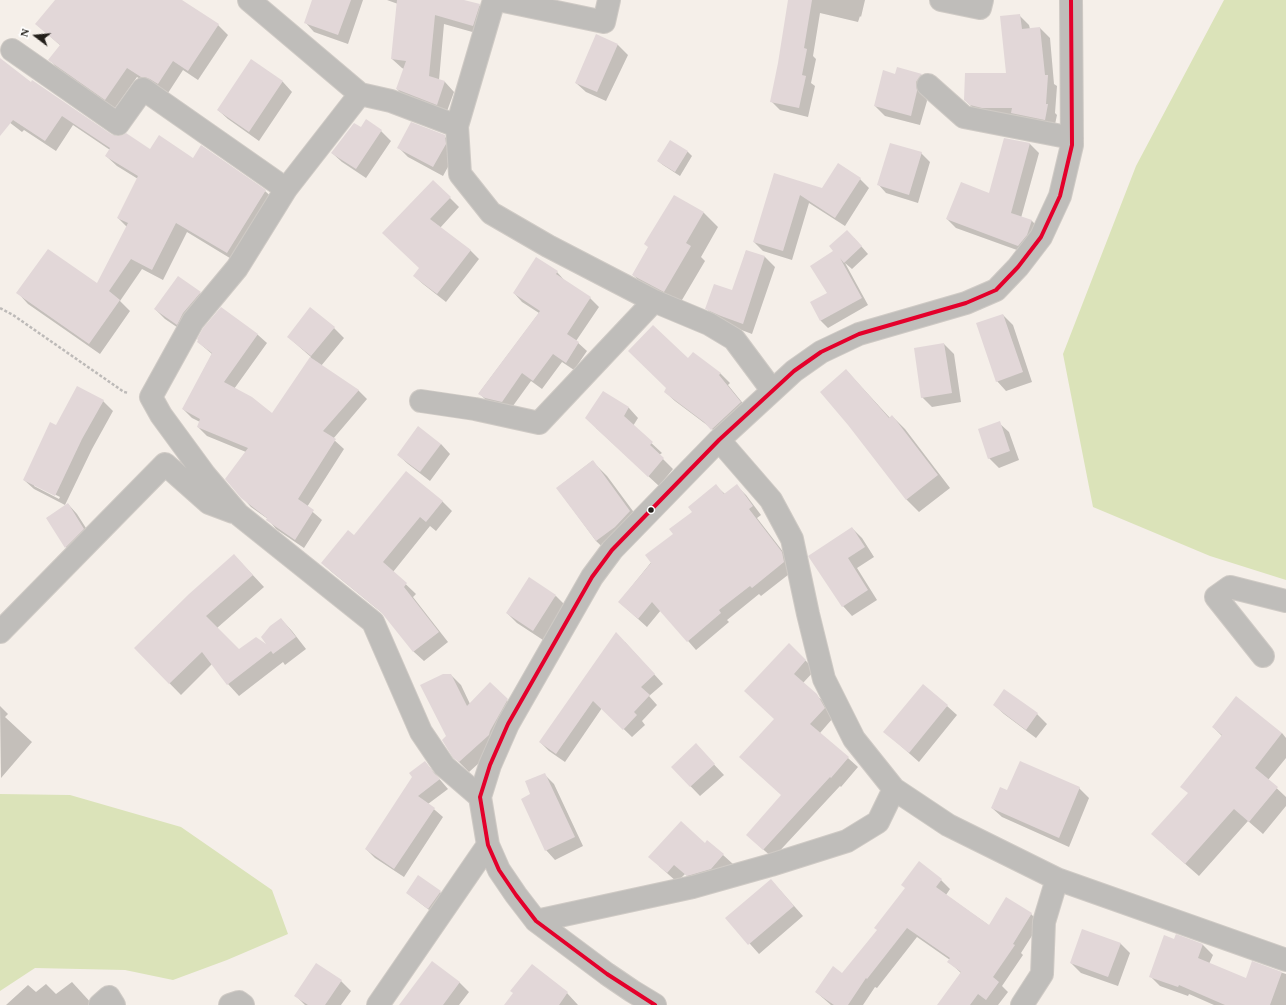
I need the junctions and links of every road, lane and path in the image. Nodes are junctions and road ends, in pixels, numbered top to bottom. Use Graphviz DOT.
graph roads {
  1 [pos="249,0"];
  2 [pos="494,0"];
  3 [pos="499,0"];
  4 [pos="609,0"];
  5 [pos="941,0"];
  6 [pos="982,0"];
  7 [pos="1071,0"];
  8 [pos="12,50"];
  9 [pos="928,85"];
  10 [pos="360,94"];
  11 [pos="457,126"];
  12 [pos="1072,138"];
  13 [pos="286,189"];
  14 [pos="654,301"];
  15 [pos="0,308"];
  16 [pos="772,390"];
  17 [pos="151,397"];
  18 [pos="421,401"];
  19 [pos="719,440"];
  20 [pos="238,514"];
  21 [pos="1286,601"];
  22 [pos="0,632"];
  23 [pos="1263,656"];
  24 [pos="894,789"];
  25 [pos="480,797"];
  26 [pos="488,845"];
  27 [pos="1057,879"];
  28 [pos="536,921"];
  29 [pos="1286,960"];
  30 [pos="626,998"];
  31 [pos="100,1005"];
  32 [pos="114,1005"];
  33 [pos="230,1005"];
  34 [pos="243,1005"];
  35 [pos="378,1005"];
  36 [pos="656,1005"];
  37 [pos="1022,1005"];
  1 -- 10 [label="street"];
  2 -- 11 [label="street"];
  3 -- 4 [label="street"];
  5 -- 6 [label="street"];
  7 -- 12 [label="street"];
  8 -- 13 [label="street"];
  9 -- 12 [label="street"];
  10 -- 11 [label="street"];
  10 -- 13 [label="street"];
  11 -- 14 [label="street"];
  12 -- 16 [label="street"];
  13 -- 17 [label="street"];
  14 -- 16 [label="street"];
  14 -- 18 [label="street"];
  15 -- 17 [label="path"];
  16 -- 19 [label="street"];
  17 -- 20 [label="street"];
  19 -- 24 [label="street"];
  19 -- 25 [label="street"];
  20 -- 22 [label="street"];
  20 -- 25 [label="street"];
  21 -- 23 [label="street"];
  24 -- 27 [label="street"];
  24 -- 28 [label="street"];
  25 -- 26 [label="street"];
  26 -- 28 [label="street"];
  26 -- 35 [label="street"];
  27 -- 29 [label="street"];
  27 -- 37 [label="street"];
  28 -- 30 [label="street"];
  30 -- 36 [label="street"];
  31 -- 32 [label="street"];
  33 -- 34 [label="street"];
}
